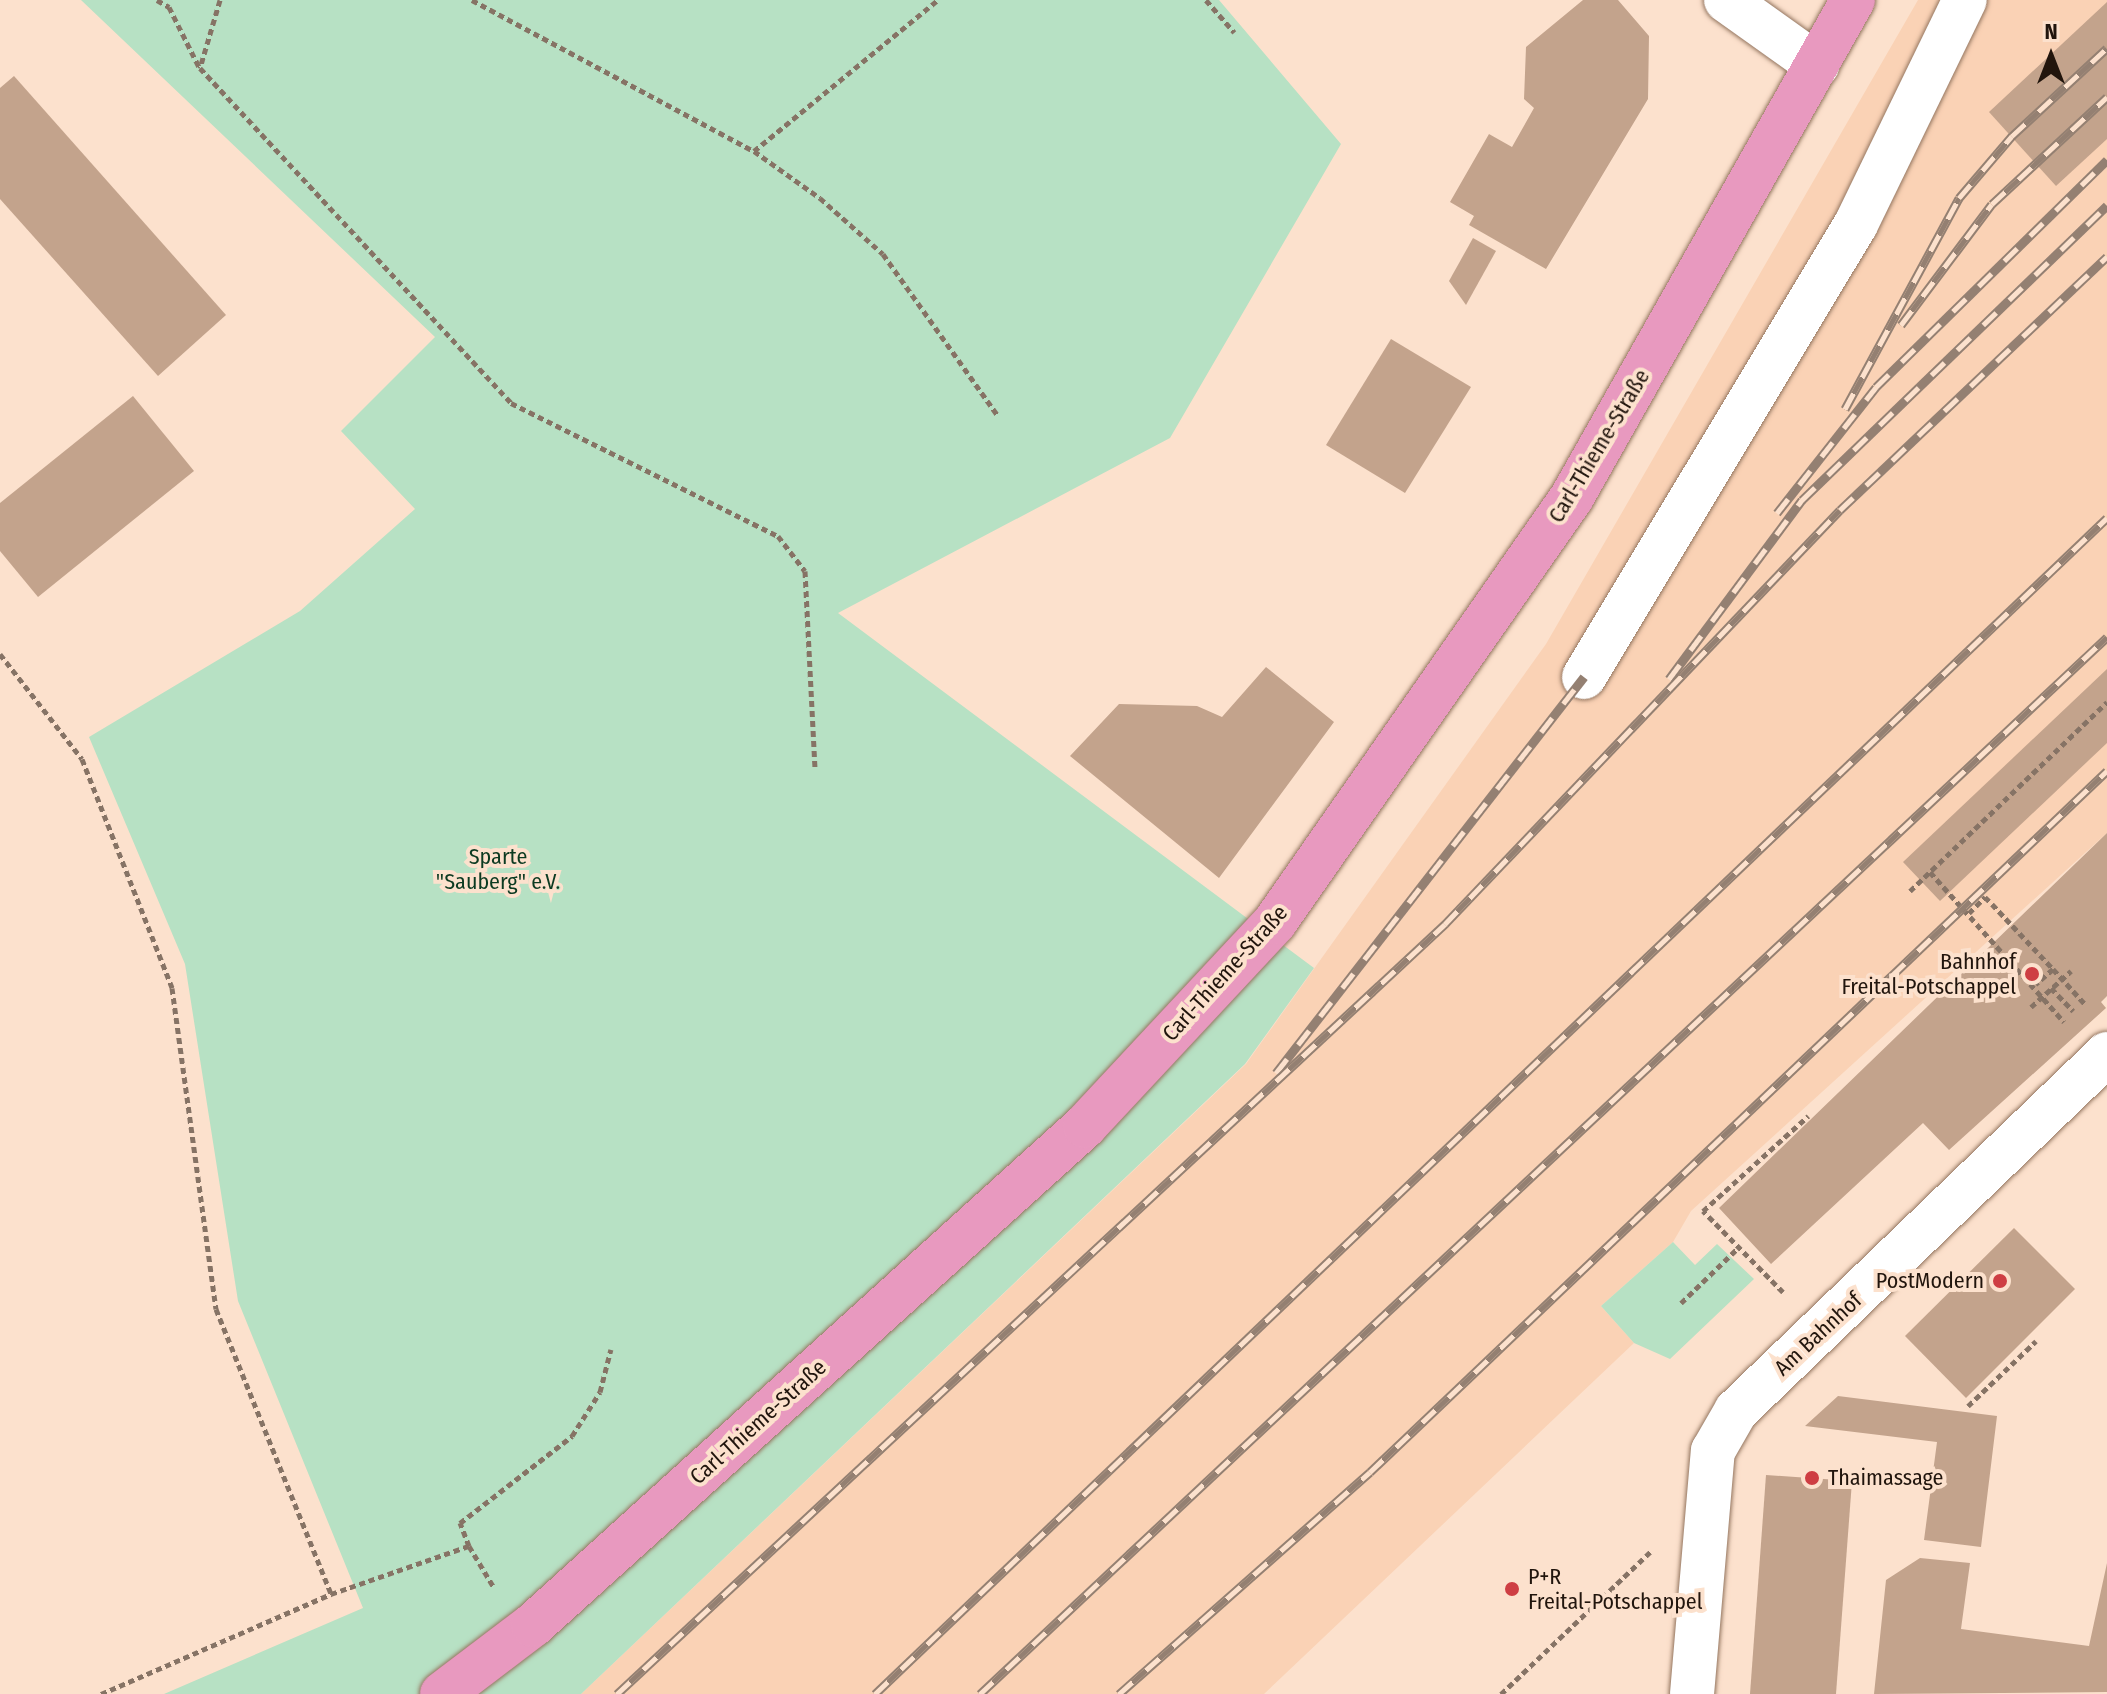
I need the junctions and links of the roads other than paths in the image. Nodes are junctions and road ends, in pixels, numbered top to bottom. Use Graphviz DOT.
graph roads {
  1 [pos="1726,0"];
  2 [pos="1853,0"];
  3 [pos="1965,0"];
  4 [pos="1817,65"];
  5 [pos="1584,677"];
  6 [pos="2099,1060"];
  7 [pos="442,1694"];
  8 [pos="1692,1694"];
  1 -- 4 [label="street"];
  2 -- 4 [label="main road, Carl-Thieme-Straße"];
  3 -- 5 [label="street"];
  4 -- 7 [label="main road, Carl-Thieme-Straße"];
  6 -- 8 [label="street, Am Bahnhof"];
}
